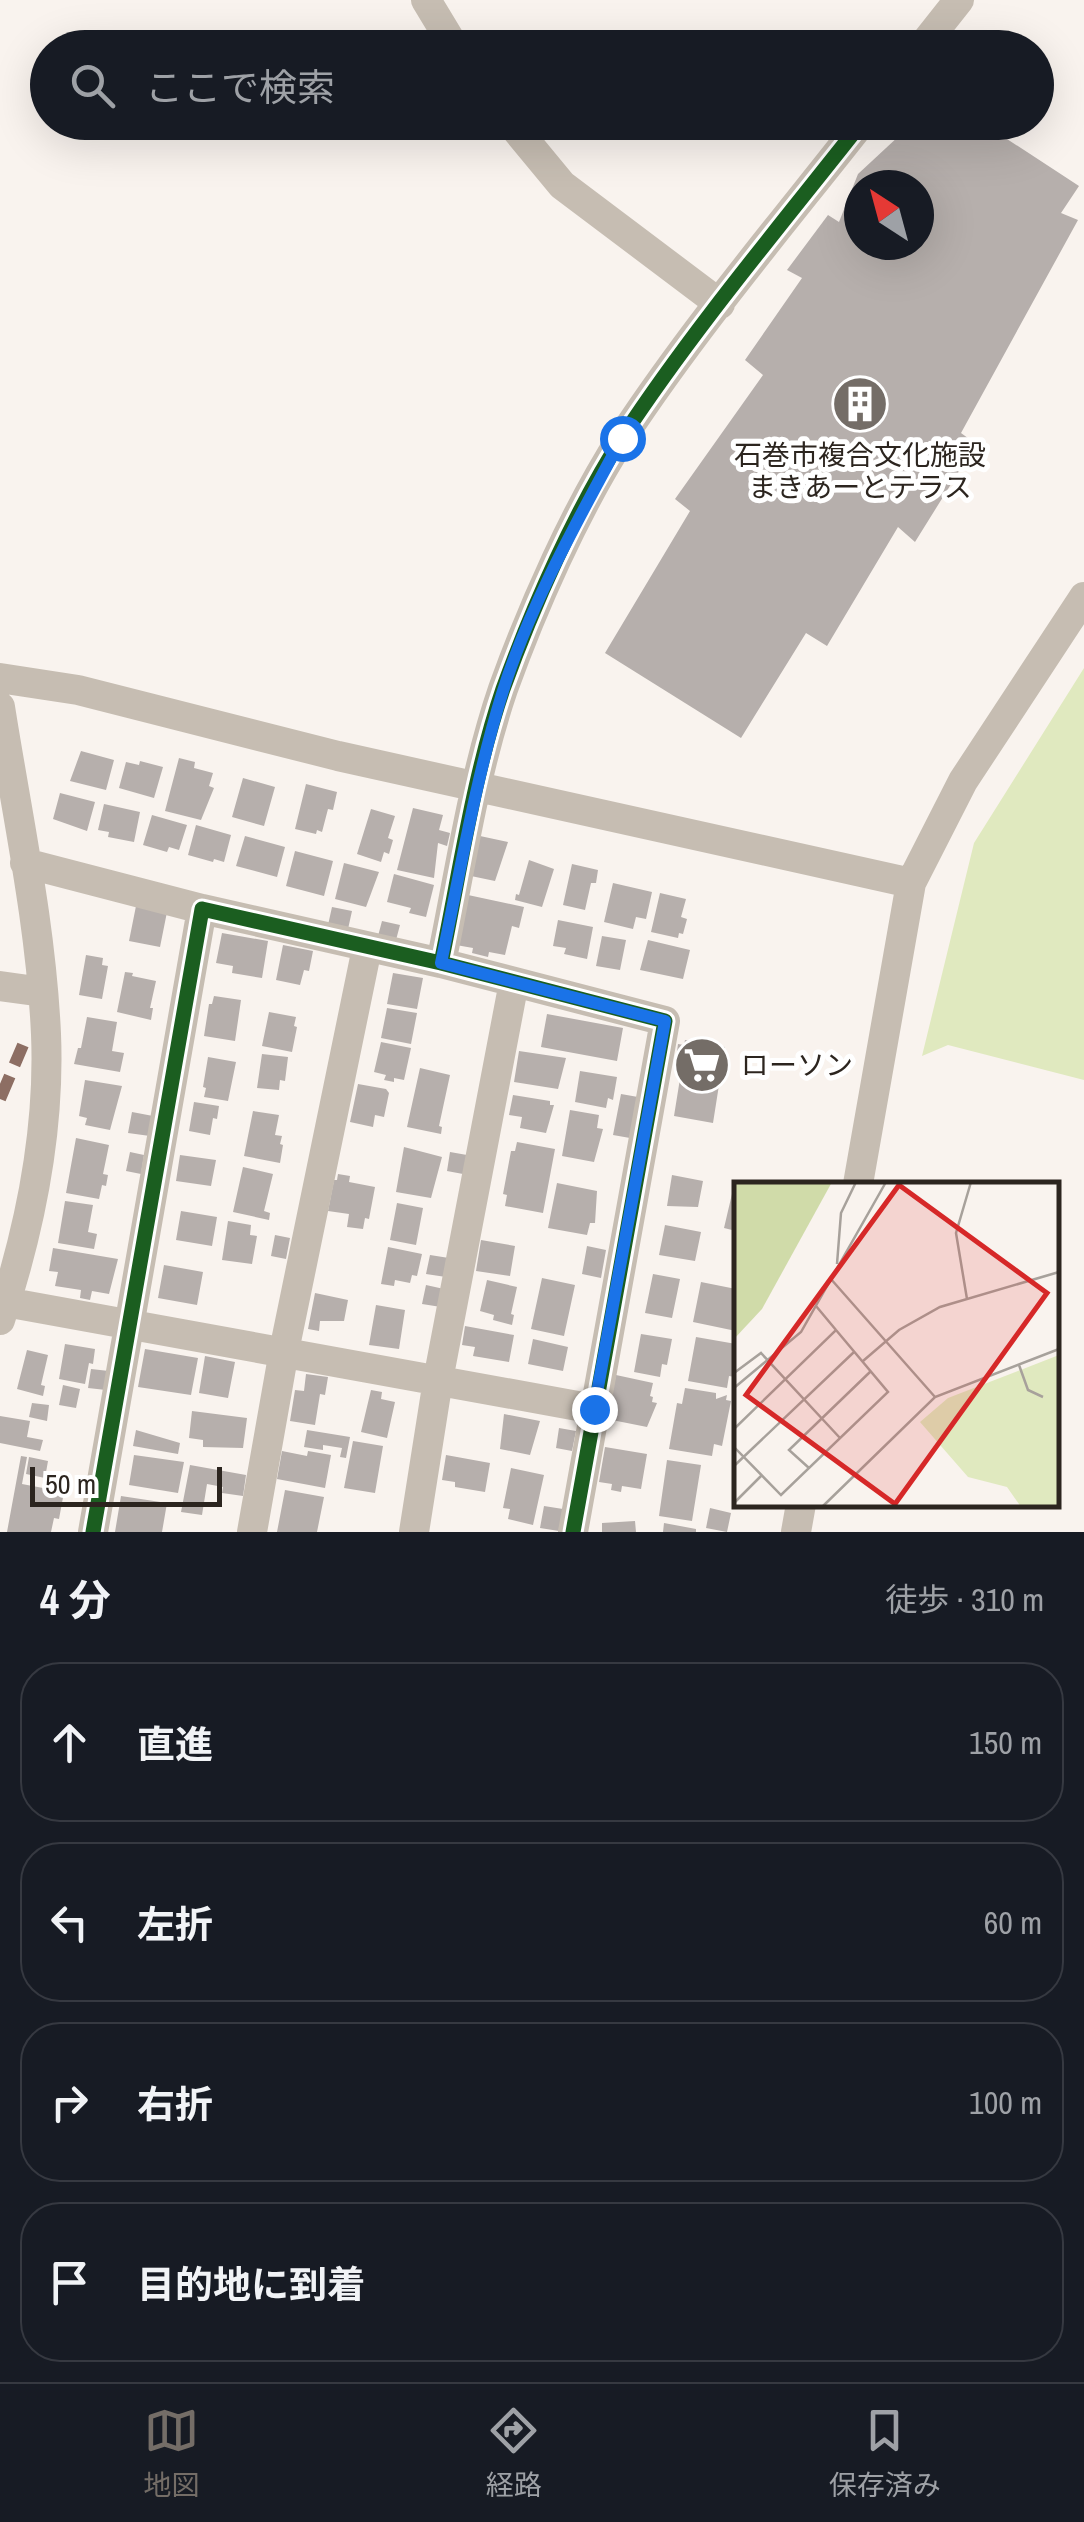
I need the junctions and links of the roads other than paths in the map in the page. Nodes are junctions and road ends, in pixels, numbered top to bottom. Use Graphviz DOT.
graph roads {
  1 [pos="426,0"];
  2 [pos="958,0"];
  3 [pos="444,30"];
  4 [pos="935,30"];
  5 [pos="525,140"];
  6 [pos="848,140"];
  7 [pos="720,304"];
  8 [pos="1084,597"];
  9 [pos="0,678"];
  10 [pos="0,707"];
  11 [pos="477,786"];
  12 [pos="25,862"];
  13 [pos="911,884"];
  14 [pos="202,909"];
  15 [pos="367,948"];
  16 [pos="441,963"];
  17 [pos="514,982"];
  18 [pos="0,986"];
  19 [pos="43,992"];
  20 [pos="858,1182"];
  21 [pos="2,1308"];
  22 [pos="129,1324"];
  23 [pos="284,1351"];
  24 [pos="438,1380"];
  25 [pos="594,1409"];
  26 [pos="800,1507"];
  27 [pos="93,1532"];
  28 [pos="252,1532"];
  29 [pos="414,1532"];
  30 [pos="573,1532"];
  31 [pos="796,1532"];
  1 -- 3 [label="street"];
  2 -- 4 [label="street"];
  5 -- 7 [label="street"];
  6 -- 7 [label="street"];
  7 -- 11 [label="street"];
  8 -- 13 [label="street"];
  9 -- 11 [label="street"];
  10 -- 12 [label="street"];
  11 -- 13 [label="street"];
  11 -- 16 [label="street"];
  12 -- 14 [label="street"];
  12 -- 19 [label="street"];
  13 -- 20 [label="street"];
  14 -- 15 [label="street"];
  14 -- 22 [label="street"];
  15 -- 16 [label="street"];
  15 -- 23 [label="street"];
  16 -- 17 [label="street"];
  17 -- 24 [label="street"];
  17 -- 25 [label="street"];
  18 -- 19 [label="street"];
  19 -- 21 [label="street"];
  21 -- 22 [label="street"];
  22 -- 23 [label="street"];
  22 -- 27 [label="street"];
  23 -- 24 [label="street"];
  23 -- 28 [label="street"];
  24 -- 25 [label="street"];
  24 -- 29 [label="street"];
  25 -- 30 [label="street"];
  26 -- 31 [label="street"];
}
